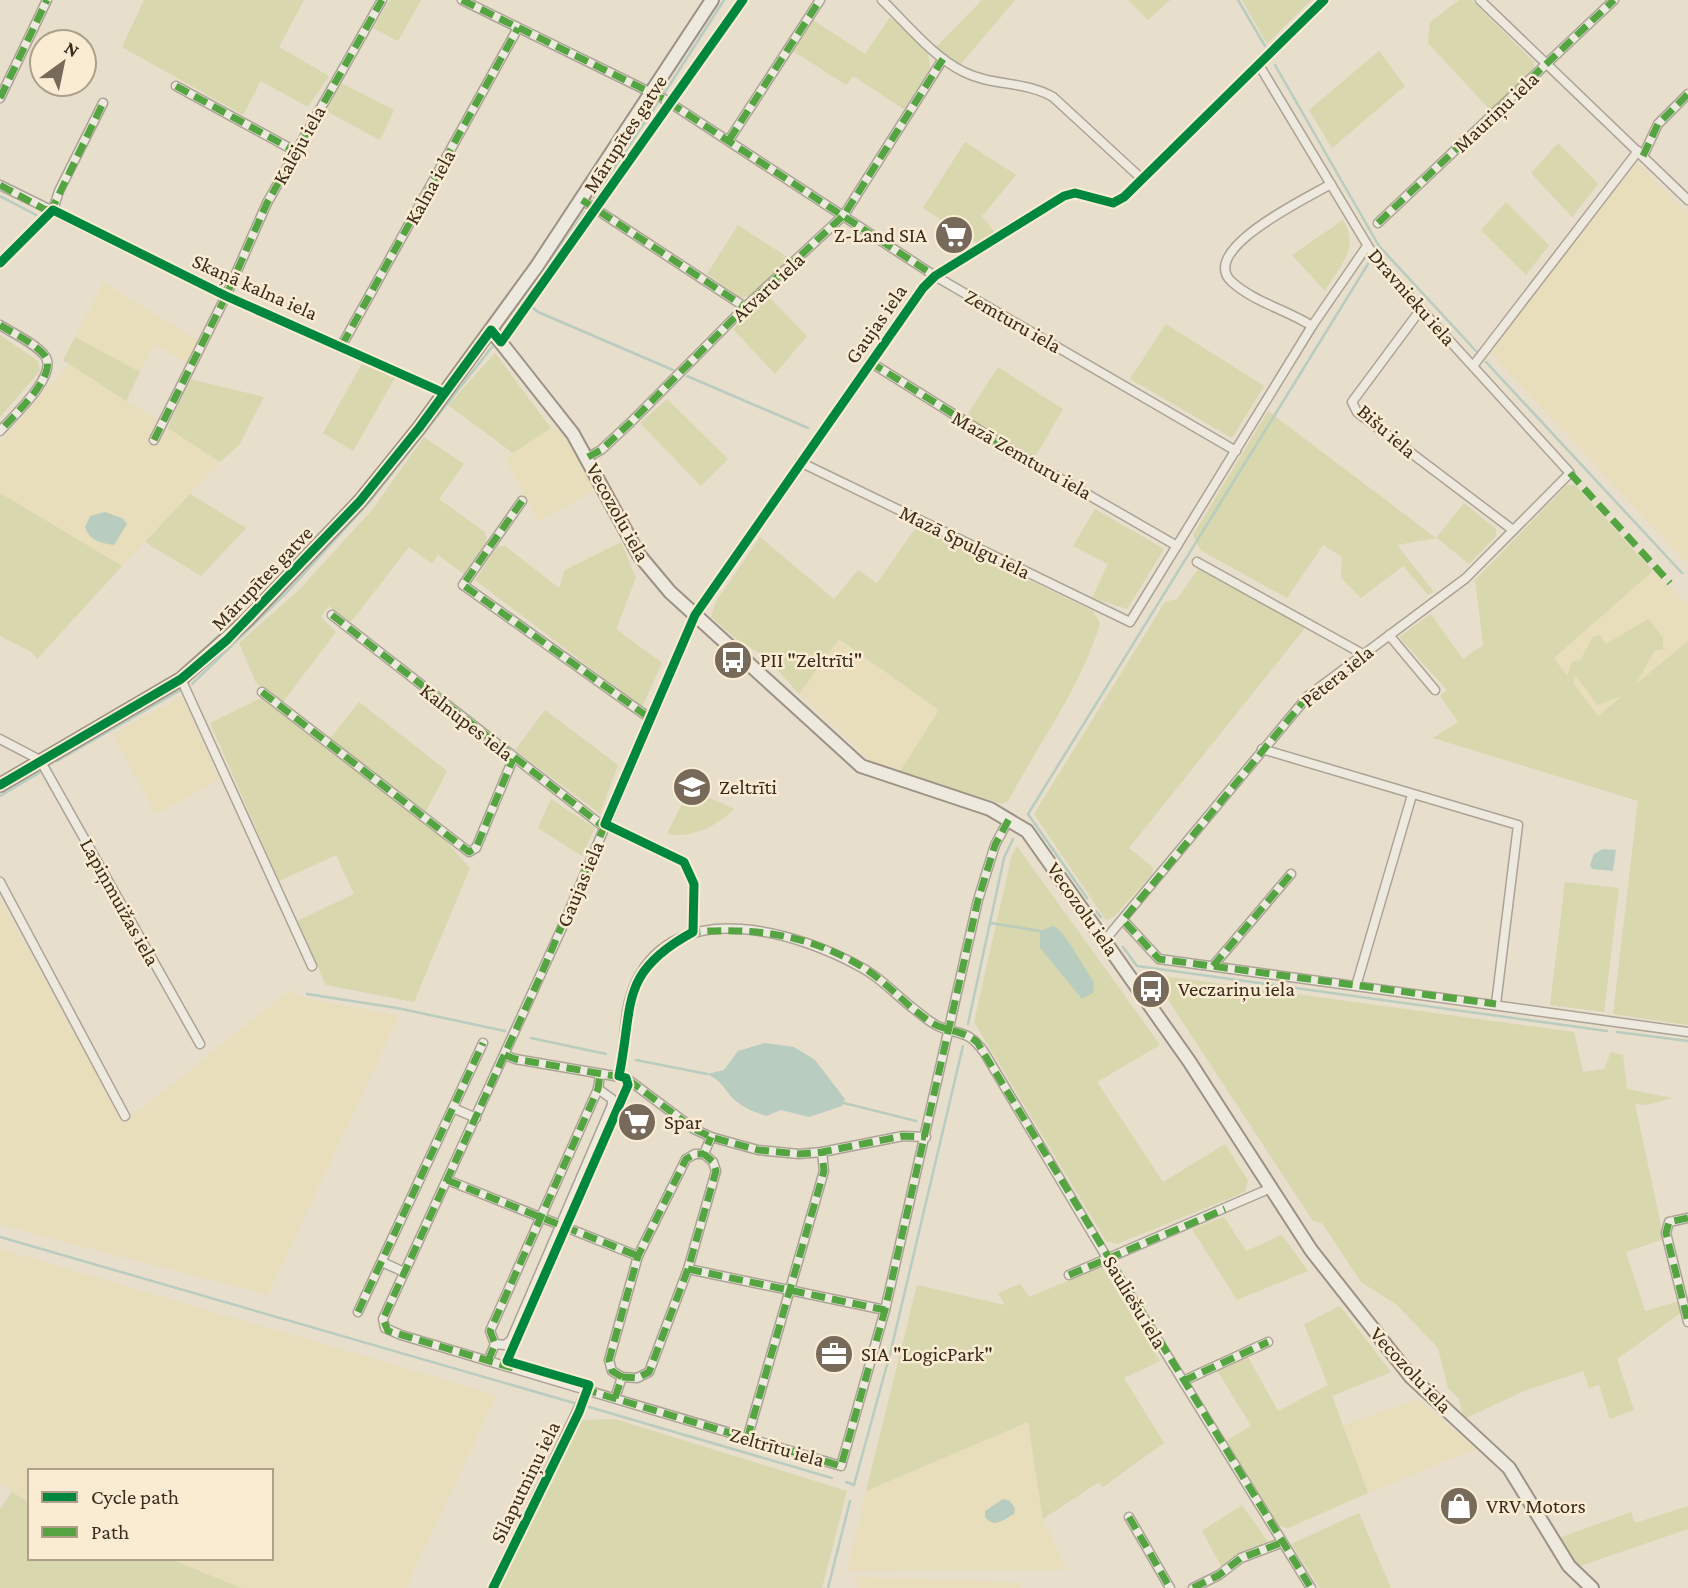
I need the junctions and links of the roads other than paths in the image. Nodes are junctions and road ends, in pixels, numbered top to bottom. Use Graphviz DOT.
graph roads {
  1 [pos="47,0"];
  2 [pos="382,0"];
  3 [pos="462,0"];
  4 [pos="712,0"];
  5 [pos="820,0"];
  6 [pos="882,0"];
  7 [pos="1324,0"];
  8 [pos="1480,0"];
  9 [pos="1614,0"];
  10 [pos="518,28"];
  11 [pos="943,59"];
  12 [pos="1259,65"];
  13 [pos="1546,65"];
  14 [pos="176,86"];
  15 [pos="652,94"];
  16 [pos="1688,94"];
  17 [pos="0,98"];
  18 [pos="103,103"];
  19 [pos="730,140"];
  20 [pos="295,151"];
  21 [pos="1640,153"];
  22 [pos="1142,179"];
  23 [pos="1331,184"];
  24 [pos="0,185"];
  25 [pos="582,200"];
  26 [pos="1688,200"];
  27 [pos="53,210"];
  28 [pos="844,215"];
  29 [pos="1378,223"];
  30 [pos="1367,247"];
  31 [pos="0,263"];
  32 [pos="935,276"];
  33 [pos="226,296"];
  34 [pos="745,307"];
  35 [pos="1421,309"];
  36 [pos="0,325"];
  37 [pos="1312,326"];
  38 [pos="491,330"];
  39 [pos="342,345"];
  40 [pos="870,362"];
  41 [pos="1473,366"];
  42 [pos="444,393"];
  43 [pos="0,431"];
  44 [pos="154,440"];
  45 [pos="1236,451"];
  46 [pos="588,457"];
  47 [pos="800,462"];
  48 [pos="1570,473"];
  49 [pos="522,501"];
  50 [pos="1513,530"];
  51 [pos="1177,546"];
  52 [pos="1197,562"];
  53 [pos="332,615"];
  54 [pos="695,615"];
  55 [pos="1389,635"];
  56 [pos="1361,653"];
  57 [pos="181,679"];
  58 [pos="1435,690"];
  59 [pos="262,692"];
  60 [pos="651,719"];
  61 [pos="0,739"];
  62 [pos="1262,749"];
  63 [pos="513,759"];
  64 [pos="40,760"];
  65 [pos="0,785"];
  66 [pos="1412,795"];
  67 [pos="1009,819"];
  68 [pos="605,825"];
  69 [pos="1290,874"];
  70 [pos="0,882"];
  71 [pos="1123,920"];
  72 [pos="693,932"];
  73 [pos="1105,940"];
  74 [pos="312,966"];
  75 [pos="1213,966"];
  76 [pos="1356,986"];
  77 [pos="1496,1004"];
  78 [pos="949,1029"];
  79 [pos="1688,1032"];
  80 [pos="483,1043"];
  81 [pos="200,1044"];
  82 [pos="505,1055"];
  83 [pos="600,1074"];
  84 [pos="620,1076"];
  85 [pos="598,1089"];
  86 [pos="453,1108"];
  87 [pos="125,1116"];
  88 [pos="476,1118"];
  89 [pos="711,1137"];
  90 [pos="926,1137"];
  91 [pos="822,1152"];
  92 [pos="704,1154"];
  93 [pos="447,1180"];
  94 [pos="1271,1188"];
  95 [pos="538,1216"];
  96 [pos="1688,1218"];
  97 [pos="560,1226"];
  98 [pos="638,1256"];
  99 [pos="1107,1258"];
  100 [pos="382,1262"];
  101 [pos="688,1269"];
  102 [pos="404,1272"];
  103 [pos="1069,1275"];
  104 [pos="789,1291"];
  105 [pos="885,1310"];
  106 [pos="358,1312"];
  107 [pos="1688,1322"];
  108 [pos="388,1331"];
  109 [pos="1268,1342"];
  110 [pos="495,1344"];
  111 [pos="488,1361"];
  112 [pos="622,1377"];
  113 [pos="1183,1381"];
  114 [pos="587,1390"];
  115 [pos="614,1398"];
  116 [pos="747,1439"];
  117 [pos="1129,1517"];
  118 [pos="1281,1543"];
  119 [pos="1586,1587"];
  120 [pos="493,1588"];
  121 [pos="1170,1588"];
  122 [pos="1193,1588"];
  123 [pos="1311,1588"];
  1 -- 17 [label="street"];
  2 -- 20 [label="street, Kalēju iela"];
  3 -- 10 [label="street, Zemturu iela"];
  4 -- 15 [label="street, Mārupītes gatve"];
  5 -- 19 [label="street"];
  6 -- 11 [label="street"];
  7 -- 12 [label="street, Gaujas iela"];
  8 -- 13 [label="street"];
  9 -- 13 [label="street, Mauriņu iela"];
  10 -- 15 [label="street, Zemturu iela"];
  10 -- 39 [label="street, Kalna iela"];
  11 -- 22 [label="street"];
  11 -- 28 [label="street, Atvaru iela"];
  12 -- 22 [label="street, Gaujas iela"];
  12 -- 23 [label="street, Dravnieku iela"];
  13 -- 21 [label="street"];
  13 -- 29 [label="street, Mauriņu iela"];
  14 -- 20 [label="street"];
  15 -- 19 [label="street, Zemturu iela"];
  15 -- 25 [label="street, Mārupītes gatve"];
  16 -- 21 [label="street"];
  18 -- 27 [label="street"];
  19 -- 28 [label="street, Zemturu iela"];
  20 -- 33 [label="street, Kalēju iela"];
  21 -- 26 [label="street"];
  21 -- 41 [label="street"];
  22 -- 32 [label="street, Gaujas iela"];
  23 -- 30 [label="street, Dravnieku iela"];
  23 -- 37 [label="street"];
  24 -- 27 [label="street, Skaņā kalna iela"];
  25 -- 34 [label="street"];
  25 -- 38 [label="street, Mārupītes gatve"];
  27 -- 31 [label="street"];
  27 -- 33 [label="street, Skaņā kalna iela"];
  28 -- 32 [label="street, Zemturu iela"];
  28 -- 34 [label="street, Atvaru iela"];
  30 -- 35 [label="street, Dravnieku iela"];
  30 -- 37 [label="street"];
  32 -- 40 [label="street, Gaujas iela"];
  32 -- 45 [label="street, Zemturu iela"];
  33 -- 39 [label="street, Skaņā kalna iela"];
  33 -- 44 [label="street, Kalēju iela"];
  34 -- 46 [label="street, Atvaru iela"];
  35 -- 41 [label="street, Dravnieku iela"];
  35 -- 50 [label="street, Bišu iela"];
  36 -- 43 [label="street"];
  37 -- 45 [label="street"];
  38 -- 42 [label="street, Mārupītes gatve"];
  38 -- 46 [label="street, Vecozolu iela"];
  39 -- 42 [label="street, Skaņā kalna iela"];
  40 -- 47 [label="street, Gaujas iela"];
  40 -- 51 [label="street, Mazā Zemturu iela"];
  41 -- 48 [label="street, Dravnieku iela"];
  42 -- 57 [label="street, Mārupītes gatve"];
  45 -- 51 [label="street"];
  46 -- 54 [label="street, Vecozolu iela"];
  47 -- 51 [label="street, Mazā Spulgu iela"];
  47 -- 54 [label="street, Gaujas iela"];
  48 -- 50 [label="street, Pētera iela"];
  49 -- 60 [label="street"];
  50 -- 55 [label="street, Pētera iela"];
  52 -- 56 [label="street"];
  53 -- 63 [label="street, Kalnupes iela"];
  54 -- 60 [label="street, Gaujas iela"];
  54 -- 67 [label="street, Vecozolu iela"];
  55 -- 56 [label="street, Pētera iela"];
  55 -- 58 [label="street"];
  56 -- 62 [label="street, Pētera iela"];
  57 -- 64 [label="street, Mārupītes gatve"];
  57 -- 74 [label="street"];
  59 -- 63 [label="street"];
  60 -- 68 [label="street, Gaujas iela"];
  61 -- 64 [label="street"];
  62 -- 66 [label="street"];
  62 -- 71 [label="street, Pētera iela"];
  63 -- 68 [label="street, Kalnupes iela"];
  64 -- 65 [label="street, Mārupītes gatve"];
  64 -- 81 [label="street, Lapiņmuižas iela"];
  66 -- 76 [label="street"];
  66 -- 77 [label="street"];
  67 -- 73 [label="street, Vecozolu iela"];
  67 -- 78 [label="street, Zeltrītu iela"];
  68 -- 72 [label="street, Kalnupes iela"];
  68 -- 82 [label="street, Gaujas iela"];
  69 -- 75 [label="street"];
  70 -- 87 [label="street"];
  71 -- 73 [label="street, Pētera iela"];
  71 -- 75 [label="street"];
  72 -- 78 [label="street"];
  72 -- 84 [label="street"];
  73 -- 94 [label="street, Vecozolu iela"];
  75 -- 76 [label="street"];
  76 -- 77 [label="street"];
  77 -- 79 [label="street"];
  78 -- 90 [label="street, Zeltrītu iela"];
  78 -- 99 [label="street, Sauliešu iela"];
  80 -- 86 [label="street"];
  82 -- 83 [label="street"];
  82 -- 88 [label="street, Gaujas iela"];
  83 -- 84 [label="street"];
  83 -- 85 [label="street"];
  84 -- 89 [label="street"];
  85 -- 95 [label="street"];
  85 -- 97 [label="street"];
  86 -- 88 [label="street"];
  86 -- 100 [label="street"];
  88 -- 93 [label="street, Gaujas iela"];
  89 -- 91 [label="street"];
  89 -- 92 [label="street"];
  90 -- 91 [label="street"];
  90 -- 105 [label="street, Zeltrītu iela"];
  91 -- 104 [label="street"];
  92 -- 98 [label="street"];
  92 -- 101 [label="street"];
  93 -- 95 [label="street"];
  93 -- 102 [label="street, Gaujas iela"];
  94 -- 99 [label="street"];
  94 -- 119 [label="street, Vecozolu iela"];
  95 -- 97 [label="street"];
  95 -- 110 [label="street"];
  96 -- 107 [label="street"];
  97 -- 98 [label="street"];
  97 -- 110 [label="street"];
  98 -- 112 [label="street"];
  99 -- 103 [label="street"];
  99 -- 113 [label="street, Sauliešu iela"];
  100 -- 102 [label="street"];
  100 -- 106 [label="street"];
  101 -- 104 [label="street"];
  101 -- 112 [label="street"];
  102 -- 108 [label="street, Gaujas iela"];
  104 -- 105 [label="street"];
  104 -- 116 [label="street"];
  105 -- 116 [label="street, Zeltrītu iela"];
  108 -- 111 [label="street, Zeltrītu iela"];
  109 -- 113 [label="street"];
  110 -- 111 [label="street"];
  111 -- 114 [label="street, Zeltrītu iela"];
  112 -- 115 [label="street"];
  113 -- 118 [label="street, Sauliešu iela"];
  114 -- 115 [label="street, Zeltrītu iela"];
  114 -- 120 [label="street, Silaputniņu iela"];
  115 -- 116 [label="street, Zeltrītu iela"];
  117 -- 121 [label="street"];
  118 -- 122 [label="street"];
  118 -- 123 [label="street, Sauliešu iela"];
}
